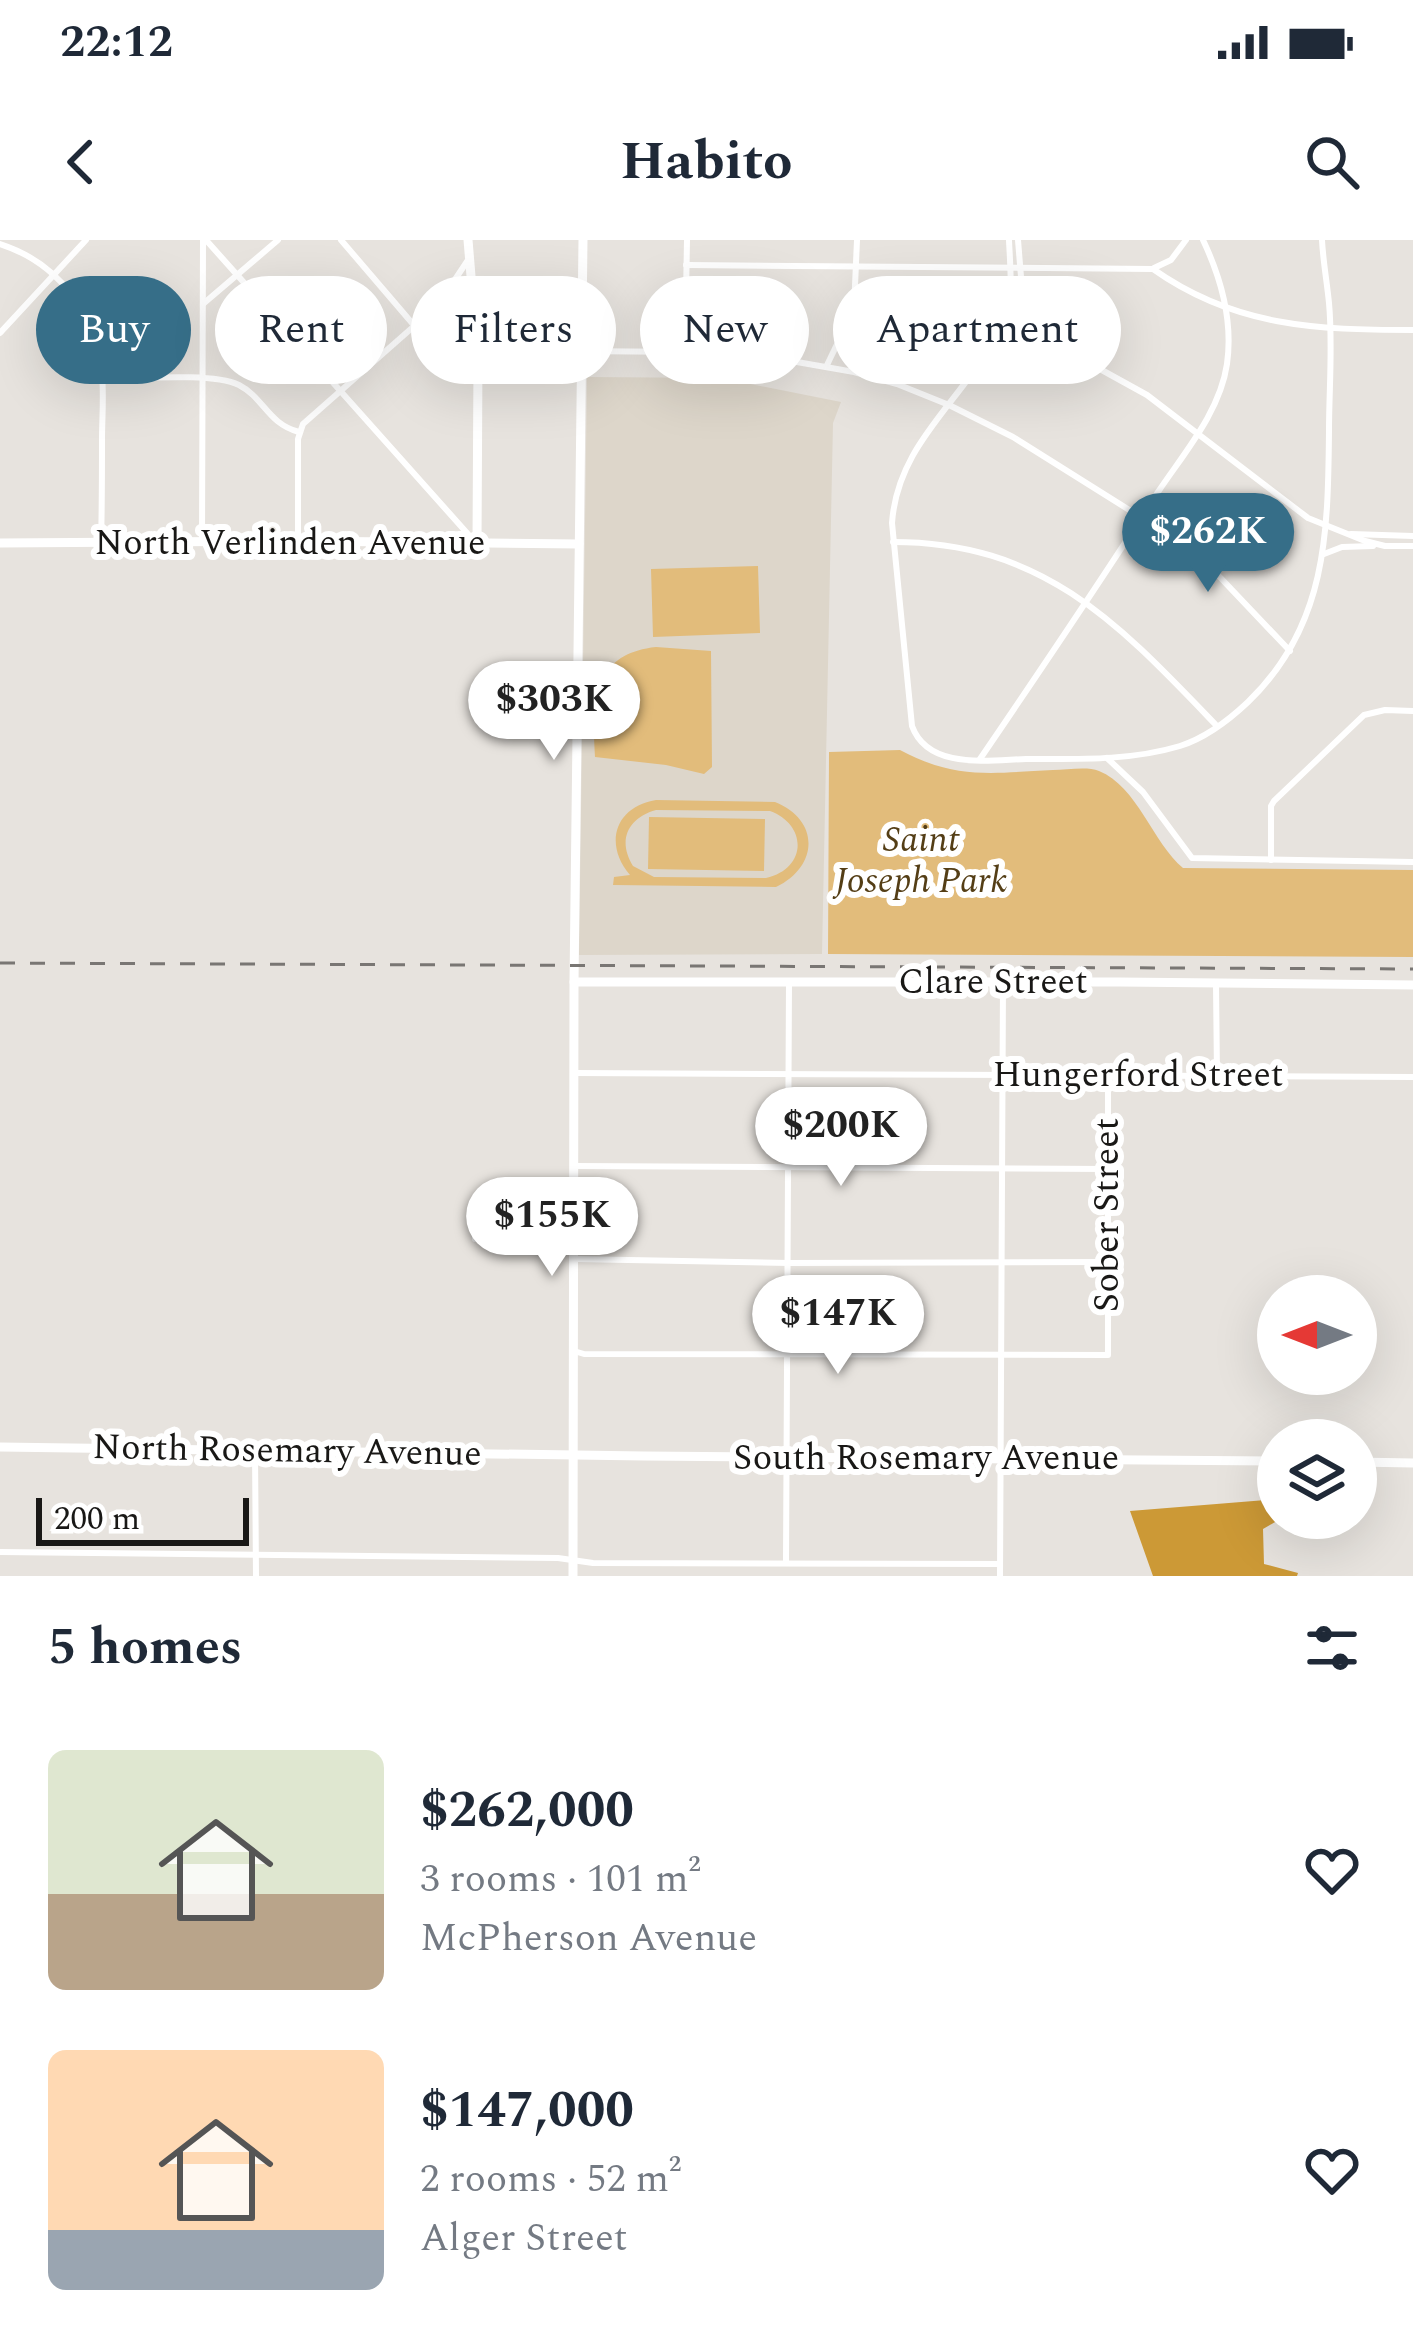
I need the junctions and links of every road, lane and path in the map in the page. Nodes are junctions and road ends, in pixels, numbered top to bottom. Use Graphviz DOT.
graph roads {
  1 [pos="16,240"];
  2 [pos="86,240"];
  3 [pos="204,240"];
  4 [pos="278,240"];
  5 [pos="341,240"];
  6 [pos="468,240"];
  7 [pos="583,240"];
  8 [pos="687,240"];
  9 [pos="857,240"];
  10 [pos="1014,240"];
  11 [pos="1186,240"];
  12 [pos="1203,240"];
  13 [pos="1322,240"];
  14 [pos="0,244"];
  15 [pos="19,250"];
  16 [pos="470,258"];
  17 [pos="686,265"];
  18 [pos="857,266"];
  19 [pos="1014,266"];
  20 [pos="1154,268"];
  21 [pos="54,274"];
  22 [pos="238,274"];
  23 [pos="457,276"];
  24 [pos="472,276"];
  25 [pos="583,276"];
  26 [pos="686,276"];
  27 [pos="856,276"];
  28 [pos="1013,276"];
  29 [pos="1016,276"];
  30 [pos="202,304"];
  31 [pos="1226,306"];
  32 [pos="411,322"];
  33 [pos="411,329"];
  34 [pos="1330,330"];
  35 [pos="1413,330"];
  36 [pos="0,333"];
  37 [pos="833,354"];
  38 [pos="809,364"];
  39 [pos="827,367"];
  40 [pos="833,368"];
  41 [pos="191,379"];
  42 [pos="202,379"];
  43 [pos="1121,380"];
  44 [pos="103,384"];
  45 [pos="478,384"];
  46 [pos="582,384"];
  47 [pos="897,384"];
  48 [pos="964,384"];
  49 [pos="341,391"];
  50 [pos="949,405"];
  51 [pos="299,432"];
  52 [pos="1196,433"];
  53 [pos="477,506"];
  54 [pos="452,515"];
  55 [pos="1142,518"];
  56 [pos="1327,527"];
  57 [pos="1340,532"];
  58 [pos="1413,536"];
  59 [pos="298,541"];
  60 [pos="101,542"];
  61 [pos="202,542"];
  62 [pos="892,542"];
  63 [pos="0,543"];
  64 [pos="477,543"];
  65 [pos="579,544"];
  66 [pos="1385,546"];
  67 [pos="1413,546"];
  68 [pos="1324,554"];
  69 [pos="1087,602"];
  70 [pos="1289,651"];
  71 [pos="1413,711"];
  72 [pos="1218,727"];
  73 [pos="1107,758"];
  74 [pos="979,760"];
  75 [pos="1271,860"];
  76 [pos="1413,862"];
  77 [pos="574,982"];
  78 [pos="789,982"];
  79 [pos="1003,982"];
  80 [pos="1216,984"];
  81 [pos="1413,986"];
  82 [pos="574,1073"];
  83 [pos="790,1074"];
  84 [pos="1003,1075"];
  85 [pos="1108,1075"];
  86 [pos="1216,1076"];
  87 [pos="1413,1077"];
  88 [pos="574,1166"];
  89 [pos="789,1168"];
  90 [pos="1107,1169"];
  91 [pos="1002,1170"];
  92 [pos="475,1239"];
  93 [pos="574,1241"];
  94 [pos="574,1259"];
  95 [pos="1001,1262"];
  96 [pos="1107,1262"];
  97 [pos="789,1263"];
  98 [pos="574,1351"];
  99 [pos="789,1356"];
  100 [pos="1001,1356"];
  101 [pos="0,1447"];
  102 [pos="255,1450"];
  103 [pos="573,1455"];
  104 [pos="788,1457"];
  105 [pos="1000,1458"];
  106 [pos="1257,1461"];
  107 [pos="1377,1462"];
  108 [pos="1413,1462"];
  109 [pos="0,1555"];
  110 [pos="256,1555"];
  111 [pos="574,1562"];
  112 [pos="786,1562"];
  113 [pos="1000,1564"];
  114 [pos="256,1576"];
  115 [pos="573,1576"];
  116 [pos="1000,1576"];
  1 -- 15 [label="street"];
  2 -- 21 [label="street"];
  3 -- 22 [label="street"];
  3 -- 30 [label="street"];
  4 -- 22 [label="street"];
  5 -- 32 [label="street"];
  6 -- 16 [label="street"];
  7 -- 25 [label="street"];
  8 -- 17 [label="street"];
  9 -- 18 [label="street"];
  10 -- 19 [label="street"];
  11 -- 20 [label="street"];
  12 -- 31 [label="street"];
  13 -- 34 [label="street"];
  14 -- 15 [label="street"];
  15 -- 21 [label="street"];
  16 -- 23 [label="street"];
  16 -- 24 [label="street"];
  17 -- 18 [label="street"];
  17 -- 26 [label="street"];
  18 -- 19 [label="street"];
  18 -- 27 [label="street"];
  19 -- 20 [label="street"];
  19 -- 28 [label="street"];
  19 -- 29 [label="street"];
  20 -- 31 [label="street"];
  21 -- 36 [label="street"];
  22 -- 30 [label="street"];
  22 -- 49 [label="street"];
  30 -- 42 [label="street"];
  31 -- 34 [label="street"];
  31 -- 52 [label="street"];
  33 -- 49 [label="street"];
  34 -- 35 [label="street"];
  34 -- 56 [label="street"];
  37 -- 39 [label="street"];
  38 -- 39 [label="street"];
  39 -- 40 [label="street"];
  41 -- 42 [label="street"];
  42 -- 51 [label="street"];
  42 -- 61 [label="street"];
  43 -- 52 [label="street"];
  44 -- 60 [label="street"];
  45 -- 53 [label="street"];
  46 -- 65 [label="street"];
  47 -- 50 [label="street"];
  48 -- 50 [label="street"];
  49 -- 51 [label="street"];
  49 -- 54 [label="street"];
  50 -- 55 [label="street"];
  50 -- 62 [label="street"];
  51 -- 59 [label="street"];
  52 -- 55 [label="street"];
  52 -- 56 [label="street"];
  53 -- 54 [label="street"];
  53 -- 64 [label="street"];
  54 -- 64 [label="street"];
  55 -- 69 [label="street"];
  55 -- 70 [label="street"];
  56 -- 57 [label="street"];
  56 -- 68 [label="street"];
  57 -- 58 [label="street"];
  57 -- 66 [label="street"];
  59 -- 61 [label="street, North Verlinden Avenue"];
  59 -- 64 [label="street, North Verlinden Avenue"];
  60 -- 61 [label="street, North Verlinden Avenue"];
  60 -- 63 [label="street, North Verlinden Avenue"];
  62 -- 69 [label="street"];
  62 -- 74 [label="street"];
  64 -- 65 [label="street, North Verlinden Avenue"];
  65 -- 77 [label="street"];
  66 -- 67 [label="street"];
  66 -- 68 [label="street"];
  68 -- 70 [label="street"];
  69 -- 72 [label="street"];
  69 -- 74 [label="street"];
  70 -- 72 [label="street"];
  71 -- 75 [label="street"];
  72 -- 73 [label="street"];
  73 -- 74 [label="street"];
  73 -- 75 [label="street"];
  75 -- 76 [label="street"];
  77 -- 78 [label="street, Clare Street"];
  77 -- 82 [label="street"];
  78 -- 79 [label="street, Clare Street"];
  78 -- 83 [label="street"];
  79 -- 80 [label="street, Clare Street"];
  79 -- 84 [label="street"];
  80 -- 81 [label="street, Clare Street"];
  80 -- 86 [label="street"];
  82 -- 83 [label="street, Hungerford Street"];
  82 -- 88 [label="street"];
  83 -- 84 [label="street, Hungerford Street"];
  83 -- 89 [label="street"];
  84 -- 85 [label="street, Hungerford Street"];
  84 -- 91 [label="street"];
  85 -- 86 [label="street, Hungerford Street"];
  85 -- 90 [label="street, Sober Street"];
  86 -- 87 [label="street, Hungerford Street"];
  88 -- 89 [label="street"];
  88 -- 93 [label="street"];
  89 -- 91 [label="street"];
  89 -- 97 [label="street"];
  90 -- 91 [label="street"];
  90 -- 96 [label="street, Sober Street"];
  91 -- 95 [label="street"];
  92 -- 93 [label="street"];
  93 -- 94 [label="street"];
  94 -- 97 [label="street"];
  94 -- 98 [label="street"];
  95 -- 96 [label="street"];
  95 -- 97 [label="street"];
  95 -- 100 [label="street"];
  96 -- 100 [label="street, Sober Street"];
  97 -- 99 [label="street"];
  98 -- 99 [label="street"];
  98 -- 103 [label="street"];
  99 -- 100 [label="street"];
  99 -- 104 [label="street"];
  100 -- 105 [label="street"];
  101 -- 102 [label="street, North Rosemary Avenue"];
  102 -- 103 [label="street, North Rosemary Avenue"];
  102 -- 110 [label="street"];
  103 -- 104 [label="street, South Rosemary Avenue"];
  103 -- 111 [label="street"];
  104 -- 105 [label="street, South Rosemary Avenue"];
  104 -- 112 [label="street"];
  105 -- 106 [label="street, South Rosemary Avenue"];
  105 -- 113 [label="street"];
  107 -- 108 [label="street"];
  109 -- 110 [label="street"];
  110 -- 111 [label="street"];
  110 -- 114 [label="street"];
  111 -- 112 [label="street"];
  111 -- 115 [label="street"];
  112 -- 113 [label="street"];
  113 -- 116 [label="street"];
}
